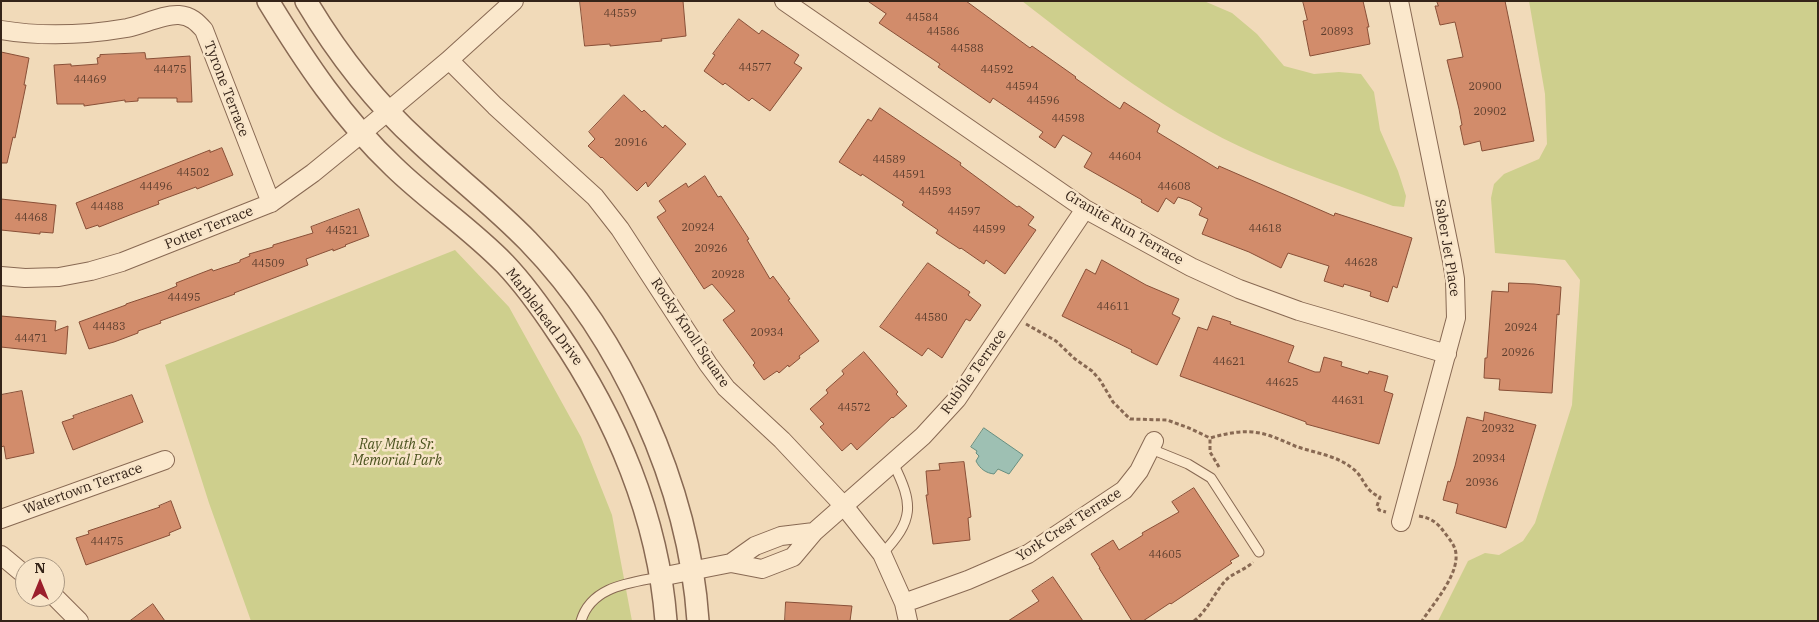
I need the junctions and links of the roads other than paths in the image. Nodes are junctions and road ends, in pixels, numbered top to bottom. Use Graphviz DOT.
graph roads {
  1 [pos="268,1"];
  2 [pos="306,1"];
  3 [pos="514,1"];
  4 [pos="784,1"];
  5 [pos="1400,1"];
  6 [pos="1,30"];
  7 [pos="449,60"];
  8 [pos="388,111"];
  9 [pos="362,133"];
  10 [pos="271,203"];
  11 [pos="1085,209"];
  12 [pos="1,276"];
  13 [pos="1447,354"];
  14 [pos="1152,445"];
  15 [pos="165,460"];
  16 [pos="893,463"];
  17 [pos="844,506"];
  18 [pos="1402,518"];
  19 [pos="1,519"];
  20 [pos="814,532"];
  21 [pos="1259,552"];
  22 [pos="882,554"];
  23 [pos="1,555"];
  24 [pos="731,563"];
  25 [pos="15,567"];
  26 [pos="692,571"];
  27 [pos="660,577"];
  28 [pos="904,603"];
  29 [pos="64,607"];
  30 [pos="79,621"];
  31 [pos="581,621"];
  32 [pos="666,621"];
  33 [pos="698,621"];
  34 [pos="908,621"];
  1 -- 9 [label="street, Marblehead Drive"];
  2 -- 8 [label="street"];
  3 -- 7 [label="street"];
  4 -- 11 [label="street, Granite Run Terrace"];
  5 -- 13 [label="street, Saber Jet Place"];
  6 -- 10 [label="street, Tyrone Terrace"];
  7 -- 8 [label="street"];
  7 -- 17 [label="street, Rocky Knoll Square"];
  8 -- 9 [label="street, Potter Terrace"];
  8 -- 26 [label="street"];
  9 -- 10 [label="street, Potter Terrace"];
  9 -- 27 [label="street, Marblehead Drive"];
  10 -- 12 [label="street, Potter Terrace"];
  11 -- 13 [label="street, Granite Run Terrace"];
  11 -- 16 [label="street, Rubble Terrace"];
  13 -- 18 [label="street, Saber Jet Place"];
  14 -- 21 [label="lane"];
  14 -- 28 [label="street, York Crest Terrace"];
  15 -- 19 [label="street, Watertown Terrace"];
  16 -- 17 [label="street, Rubble Terrace"];
  16 -- 22 [label="lane"];
  17 -- 20 [label="street, Rubble Terrace"];
  17 -- 22 [label="street, Rocky Knoll Square"];
  20 -- 24 [label="street, Rubble Terrace"];
  20 -- 24 [label="street, Rubble Terrace"];
  22 -- 28 [label="street, Rocky Knoll Square"];
  23 -- 25 [label="street"];
  24 -- 26 [label="street, Rubble Terrace"];
  26 -- 27 [label="street, Rubble Terrace"];
  26 -- 33 [label="street"];
  27 -- 31 [label="lane"];
  27 -- 32 [label="street, Marblehead Drive"];
  28 -- 34 [label="street, Rocky Knoll Square"];
  29 -- 30 [label="street"];
}
